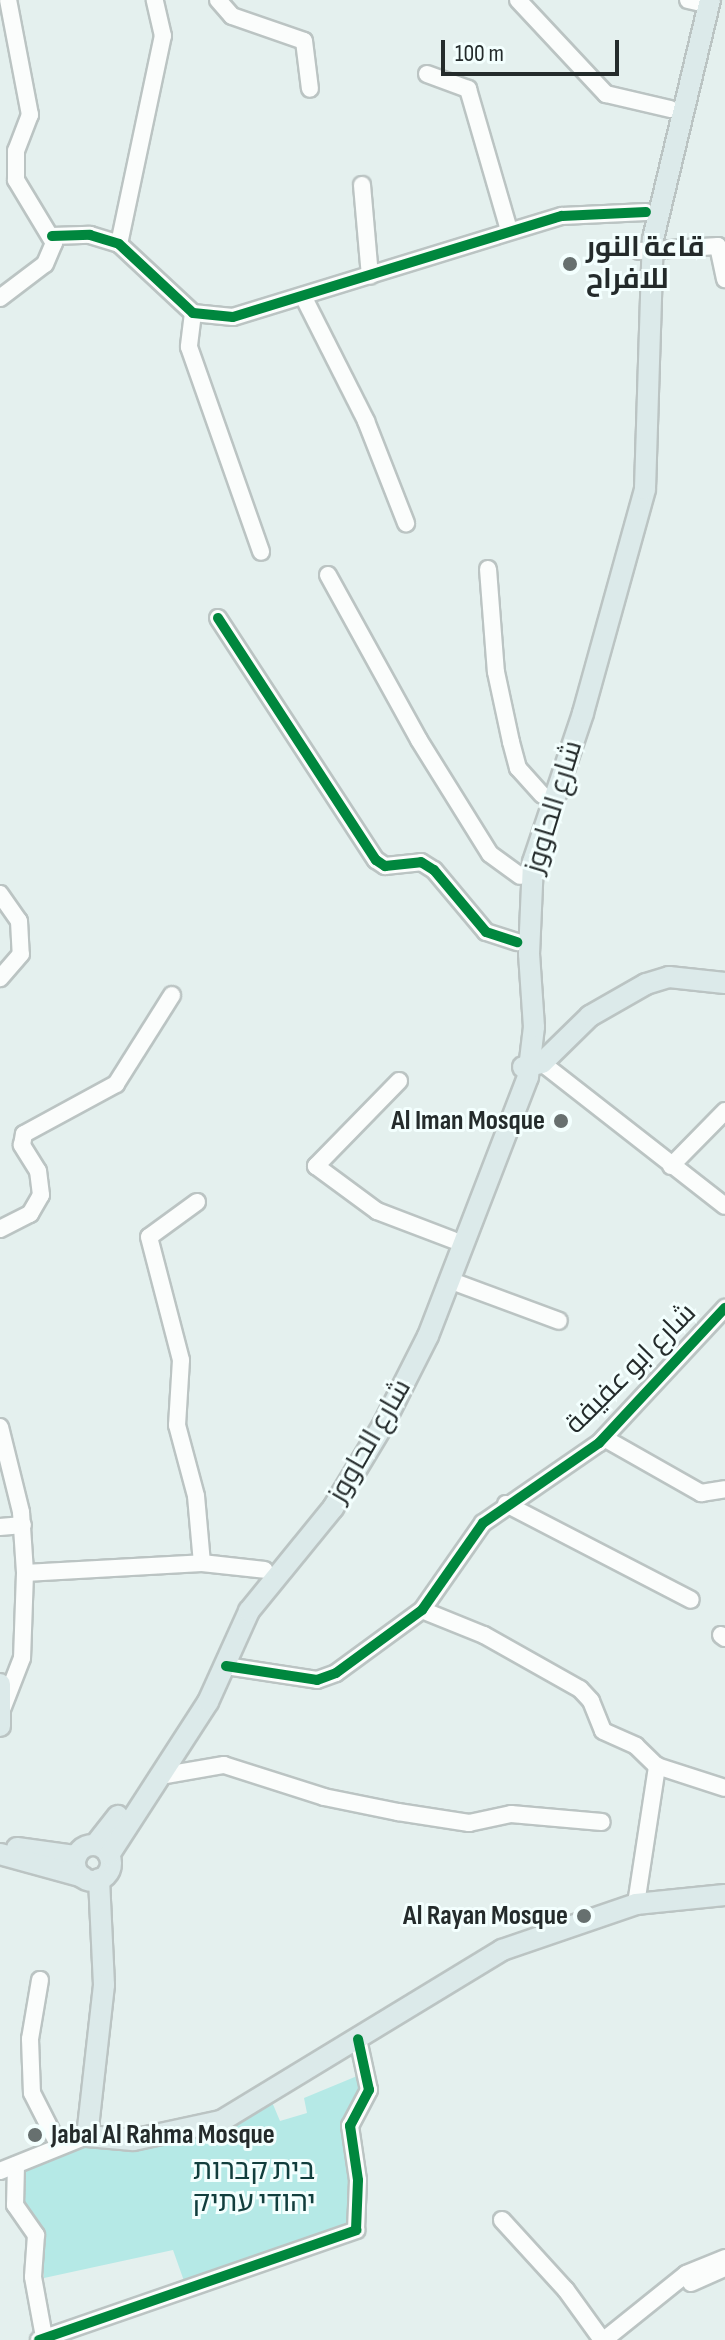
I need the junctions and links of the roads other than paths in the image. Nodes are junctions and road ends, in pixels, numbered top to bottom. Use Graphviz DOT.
graph roads {
  1 [pos="8,0"];
  2 [pos="155,0"];
  3 [pos="218,0"];
  4 [pos="518,0"];
  5 [pos="698,0"];
  6 [pos="427,74"];
  7 [pos="310,89"];
  8 [pos="670,109"];
  9 [pos="16,151"];
  10 [pos="0,160"];
  11 [pos="362,185"];
  12 [pos="646,212"];
  13 [pos="509,230"];
  14 [pos="52,236"];
  15 [pos="119,244"];
  16 [pos="646,250"];
  17 [pos="370,276"];
  18 [pos="725,279"];
  19 [pos="0,298"];
  20 [pos="304,298"];
  21 [pos="193,313"];
  22 [pos="406,523"];
  23 [pos="261,552"];
  24 [pos="488,569"];
  25 [pos="328,575"];
  26 [pos="218,618"];
  27 [pos="542,795"];
  28 [pos="520,876"];
  29 [pos="0,894"];
  30 [pos="517,942"];
  31 [pos="0,978"];
  32 [pos="725,983"];
  33 [pos="172,995"];
  34 [pos="531,1066"];
  35 [pos="399,1081"];
  36 [pos="725,1111"];
  37 [pos="671,1166"];
  38 [pos="197,1202"];
  39 [pos="725,1206"];
  40 [pos="0,1229"];
  41 [pos="453,1240"];
  42 [pos="449,1280"];
  43 [pos="725,1308"];
  44 [pos="559,1321"];
  45 [pos="0,1427"];
  46 [pos="604,1438"];
  47 [pos="725,1489"];
  48 [pos="506,1504"];
  49 [pos="23,1525"];
  50 [pos="0,1527"];
  51 [pos="202,1563"];
  52 [pos="265,1570"];
  53 [pos="25,1573"];
  54 [pos="691,1600"];
  55 [pos="422,1610"];
  56 [pos="226,1666"];
  57 [pos="0,1684"];
  58 [pos="2,1717"];
  59 [pos="657,1766"];
  60 [pos="160,1776"];
  61 [pos="725,1788"];
  62 [pos="602,1822"];
  63 [pos="0,1846"];
  64 [pos="102,1850"];
  65 [pos="0,1854"];
  66 [pos="76,1856"];
  67 [pos="91,1878"];
  68 [pos="725,1895"];
  69 [pos="636,1904"];
  70 [pos="40,1980"];
  71 [pos="358,2039"];
  72 [pos="87,2136"];
  73 [pos="59,2146"];
  74 [pos="8,2168"];
  75 [pos="502,2220"];
  76 [pos="725,2258"];
  77 [pos="725,2268"];
  78 [pos="42,2339"];
  79 [pos="603,2340"];
  80 [pos="617,2340"];
  1 -- 9 [label="street"];
  2 -- 15 [label="street"];
  3 -- 7 [label="street"];
  4 -- 8 [label="street"];
  5 -- 8 [label="main road"];
  5 -- 16 [label="main road, شارع الحاووز"];
  6 -- 13 [label="street"];
  8 -- 12 [label="main road"];
  9 -- 10 [label="street"];
  9 -- 14 [label="street"];
  11 -- 17 [label="street"];
  12 -- 13 [label="street"];
  12 -- 16 [label="main road"];
  13 -- 17 [label="street"];
  14 -- 15 [label="street"];
  14 -- 19 [label="street"];
  15 -- 21 [label="street"];
  16 -- 18 [label="street"];
  16 -- 27 [label="main road"];
  16 -- 34 [label="main road, شارع الحاووز"];
  17 -- 20 [label="street"];
  20 -- 21 [label="street"];
  20 -- 22 [label="street"];
  21 -- 23 [label="street"];
  24 -- 27 [label="street"];
  25 -- 28 [label="street"];
  26 -- 30 [label="street"];
  27 -- 28 [label="main road"];
  28 -- 30 [label="main road"];
  29 -- 31 [label="street"];
  30 -- 34 [label="main road"];
  32 -- 34 [label="main road"];
  33 -- 40 [label="street"];
  34 -- 37 [label="street"];
  34 -- 41 [label="main road"];
  34 -- 42 [label="main road, شارع الحاووز"];
  35 -- 41 [label="street"];
  36 -- 37 [label="street"];
  37 -- 39 [label="street"];
  38 -- 51 [label="street"];
  41 -- 52 [label="main road"];
  42 -- 44 [label="street"];
  42 -- 56 [label="main road, شارع الحاووز"];
  43 -- 46 [label="street, شارع ابو عفيفة"];
  45 -- 49 [label="street"];
  46 -- 47 [label="street"];
  46 -- 48 [label="street, شارع ابو عفيفة"];
  48 -- 54 [label="street"];
  48 -- 55 [label="street, شارع ابو عفيفة"];
  49 -- 50 [label="street"];
  49 -- 53 [label="street"];
  51 -- 52 [label="street"];
  51 -- 53 [label="street"];
  52 -- 64 [label="main road"];
  53 -- 58 [label="street"];
  55 -- 56 [label="street, شارع ابو عفيفة"];
  55 -- 59 [label="street"];
  56 -- 60 [label="main road, شارع الحاووز"];
  57 -- 58 [label="main road"];
  59 -- 61 [label="street"];
  59 -- 69 [label="street"];
  60 -- 62 [label="street"];
  60 -- 64 [label="main road, شارع الحاووز"];
  63 -- 66 [label="main road"];
  64 -- 66 [label="main road"];
  64 -- 67 [label="main road"];
  65 -- 67 [label="main road"];
  66 -- 67 [label="main road"];
  67 -- 72 [label="main road"];
  68 -- 69 [label="main road"];
  69 -- 71 [label="main road"];
  70 -- 73 [label="street"];
  71 -- 72 [label="main road"];
  71 -- 78 [label="street"];
  72 -- 73 [label="street"];
  73 -- 74 [label="street"];
  74 -- 78 [label="street"];
  75 -- 79 [label="street"];
  76 -- 79 [label="street"];
  77 -- 80 [label="street"];
}
